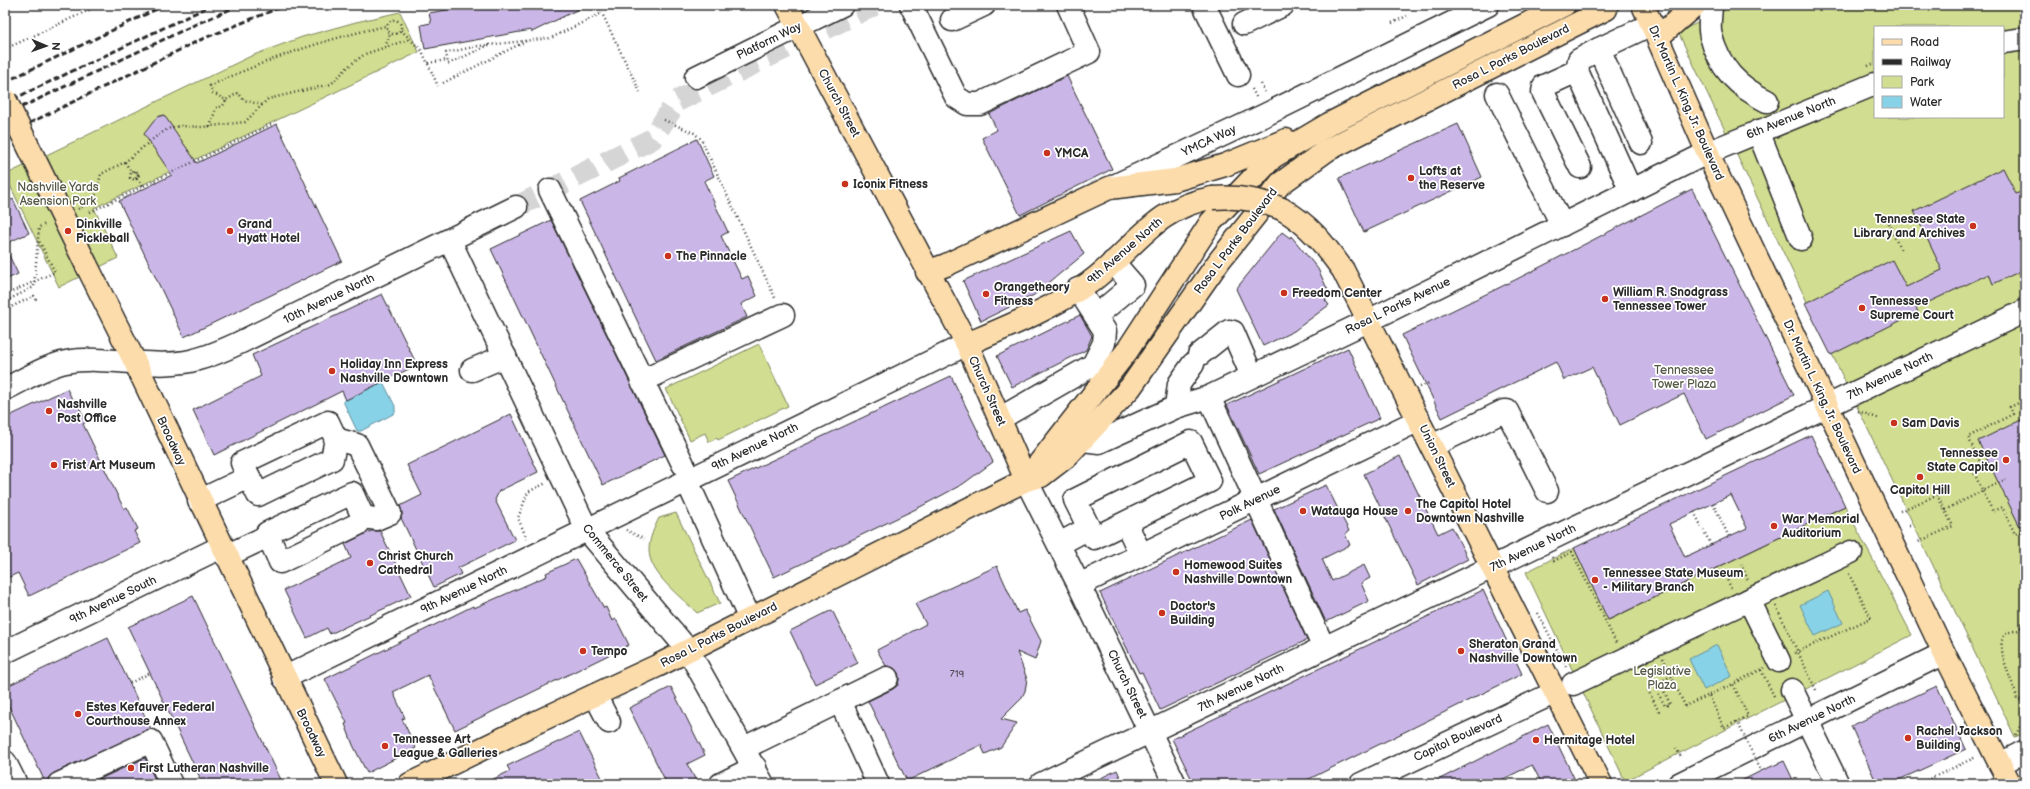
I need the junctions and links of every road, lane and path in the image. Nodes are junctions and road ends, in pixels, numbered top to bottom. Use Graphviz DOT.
graph roads {
  1 [pos="100,5"];
  2 [pos="598,5"];
  3 [pos="787,5"];
  4 [pos="842,5"];
  5 [pos="911,5"];
  6 [pos="984,5"];
  7 [pos="1068,5"];
  8 [pos="1204,5"];
  9 [pos="1283,5"];
  10 [pos="1488,5"];
  11 [pos="1564,5"];
  12 [pos="1694,5"];
  13 [pos="1711,5"];
  14 [pos="1606,9"];
  15 [pos="602,13"];
  16 [pos="1407,16"];
  17 [pos="952,20"];
  18 [pos="1650,20"];
  19 [pos="1392,23"];
  20 [pos="1244,24"];
  21 [pos="386,26"];
  22 [pos="798,27"];
  23 [pos="401,30"];
  24 [pos="390,34"];
  25 [pos="410,39"];
  26 [pos="2025,39"];
  27 [pos="528,40"];
  28 [pos="2004,42"];
  29 [pos="489,45"];
  30 [pos="478,46"];
  31 [pos="386,47"];
  32 [pos="5,49"];
  33 [pos="1599,49"];
  34 [pos="463,50"];
  35 [pos="479,50"];
  36 [pos="464,57"];
  37 [pos="447,60"];
  38 [pos="428,63"];
  39 [pos="1577,71"];
  40 [pos="1238,75"];
  41 [pos="696,77"];
  42 [pos="442,83"];
  43 [pos="1261,84"];
  44 [pos="1874,84"];
  45 [pos="438,86"];
  46 [pos="640,92"];
  47 [pos="1497,94"];
  48 [pos="5,99"];
  49 [pos="1267,99"];
  50 [pos="226,100"];
  51 [pos="1767,102"];
  52 [pos="262,105"];
  53 [pos="664,120"];
  54 [pos="272,124"];
  55 [pos="1329,124"];
  56 [pos="210,127"];
  57 [pos="1758,131"];
  58 [pos="1641,143"];
  59 [pos="1707,153"];
  60 [pos="125,162"];
  61 [pos="1580,167"];
  62 [pos="131,172"];
  63 [pos="137,179"];
  64 [pos="144,186"];
  65 [pos="1109,188"];
  66 [pos="550,190"];
  67 [pos="1631,191"];
  68 [pos="1212,198"];
  69 [pos="516,208"];
  70 [pos="73,211"];
  71 [pos="90,212"];
  72 [pos="53,221"];
  73 [pos="1888,223"];
  74 [pos="1562,225"];
  75 [pos="38,239"];
  76 [pos="1801,239"];
  77 [pos="450,241"];
  78 [pos="1901,251"];
  79 [pos="1113,262"];
  80 [pos="927,272"];
  81 [pos="35,282"];
  82 [pos="1078,289"];
  83 [pos="5,295"];
  84 [pos="36,300"];
  85 [pos="2025,312"];
  86 [pos="784,315"];
  87 [pos="1096,316"];
  88 [pos="1370,320"];
  89 [pos="967,344"];
  90 [pos="505,356"];
  91 [pos="135,362"];
  92 [pos="472,370"];
  93 [pos="1252,376"];
  94 [pos="642,381"];
  95 [pos="1429,383"];
  96 [pos="1420,387"];
  97 [pos="2025,388"];
  98 [pos="5,389"];
  99 [pos="2025,395"];
  100 [pos="1209,397"];
  101 [pos="2025,400"];
  102 [pos="1826,406"];
  103 [pos="1176,407"];
  104 [pos="1856,410"];
  105 [pos="999,419"];
  106 [pos="1880,419"];
  107 [pos="1419,420"];
  108 [pos="336,439"];
  109 [pos="1083,440"];
  110 [pos="1432,446"];
  111 [pos="685,472"];
  112 [pos="2006,479"];
  113 [pos="1026,480"];
  114 [pos="546,482"];
  115 [pos="252,483"];
  116 [pos="1547,490"];
  117 [pos="1984,492"];
  118 [pos="1256,500"];
  119 [pos="1713,503"];
  120 [pos="202,506"];
  121 [pos="1945,510"];
  122 [pos="1900,511"];
  123 [pos="1694,512"];
  124 [pos="363,517"];
  125 [pos="1126,523"];
  126 [pos="1089,528"];
  127 [pos="2025,529"];
  128 [pos="587,530"];
  129 [pos="625,530"];
  130 [pos="268,536"];
  131 [pos="1729,537"];
  132 [pos="644,539"];
  133 [pos="528,541"];
  134 [pos="1916,543"];
  135 [pos="1058,544"];
  136 [pos="1711,545"];
  137 [pos="223,551"];
  138 [pos="1846,554"];
  139 [pos="1141,555"];
  140 [pos="1554,561"];
  141 [pos="1493,568"];
  142 [pos="1079,585"];
  143 [pos="1769,591"];
  144 [pos="1749,600"];
  145 [pos="750,619"];
  146 [pos="2025,620"];
  147 [pos="2022,629"];
  148 [pos="2025,632"];
  149 [pos="1324,648"];
  150 [pos="688,650"];
  151 [pos="1642,651"];
  152 [pos="5,652"];
  153 [pos="1944,653"];
  154 [pos="1779,661"];
  155 [pos="150,673"];
  156 [pos="1671,676"];
  157 [pos="284,678"];
  158 [pos="887,678"];
  159 [pos="130,683"];
  160 [pos="1572,684"];
  161 [pos="1733,684"];
  162 [pos="1816,690"];
  163 [pos="595,695"];
  164 [pos="1709,695"];
  165 [pos="1784,695"];
  166 [pos="840,701"];
  167 [pos="2025,702"];
  168 [pos="1659,712"];
  169 [pos="2025,716"];
  170 [pos="1737,721"];
  171 [pos="1808,721"];
  172 [pos="609,722"];
  173 [pos="2019,730"];
  174 [pos="1150,732"];
  175 [pos="744,748"];
  176 [pos="1676,748"];
  177 [pos="2025,751"];
  178 [pos="1681,757"];
  179 [pos="1976,757"];
  180 [pos="5,762"];
  181 [pos="2000,764"];
  182 [pos="1761,771"];
  183 [pos="759,776"];
  184 [pos="16,784"];
  185 [pos="59,784"];
  186 [pos="171,784"];
  187 [pos="336,784"];
  188 [pos="410,784"];
  189 [pos="721,784"];
  190 [pos="878,784"];
  191 [pos="1041,784"];
  192 [pos="1175,784"];
  193 [pos="1361,784"];
  194 [pos="1601,784"];
  195 [pos="1679,784"];
  196 [pos="1838,784"];
  197 [pos="1919,784"];
  198 [pos="2010,784"];
  1 -- 32 [label="path"];
  2 -- 15 [label="path"];
  3 -- 22 [label="main road, Church Street"];
  4 -- 22 [label="street, Platform Way"];
  5 -- 7 [label="street"];
  6 -- 17 [label="street"];
  8 -- 40 [label="street"];
  9 -- 20 [label="street"];
  10 -- 65 [label="street, YMCA Way"];
  11 -- 55 [label="main road, Rosa L Parks Boulevard"];
  12 -- 18 [label="main road"];
  13 -- 51 [label="street"];
  14 -- 109 [label="main road, Rosa L Parks Boulevard"];
  15 -- 27 [label="path"];
  15 -- 46 [label="path"];
  16 -- 19 [label="path"];
  18 -- 33 [label="street"];
  18 -- 59 [label="main road, Dr. Martin L. King, Jr. Boulevard"];
  21 -- 23 [label="path"];
  21 -- 24 [label="path"];
  21 -- 50 [label="path"];
  22 -- 41 [label="street, Platform Way"];
  22 -- 80 [label="main road, Church Street"];
  23 -- 24 [label="path"];
  23 -- 25 [label="path"];
  24 -- 31 [label="path"];
  25 -- 31 [label="path"];
  25 -- 38 [label="path"];
  26 -- 28 [label="street"];
  27 -- 29 [label="path"];
  27 -- 42 [label="path"];
  29 -- 30 [label="path"];
  29 -- 35 [label="path"];
  30 -- 34 [label="path"];
  30 -- 35 [label="path"];
  31 -- 52 [label="path"];
  33 -- 39 [label="street"];
  33 -- 58 [label="street"];
  34 -- 36 [label="path"];
  34 -- 37 [label="path"];
  35 -- 36 [label="path"];
  36 -- 37 [label="path"];
  37 -- 38 [label="path"];
  38 -- 45 [label="path"];
  39 -- 61 [label="street"];
  39 -- 67 [label="street"];
  43 -- 49 [label="path"];
  44 -- 57 [label="street, 6th Avenue North"];
  47 -- 74 [label="street"];
  48 -- 91 [label="main road, Broadway, bridge"];
  50 -- 52 [label="path"];
  50 -- 56 [label="path"];
  52 -- 56 [label="path"];
  53 -- 86 [label="path"];
  54 -- 64 [label="path"];
  55 -- 65 [label="main road"];
  55 -- 113 [label="main road, Rosa L Parks Boulevard"];
  56 -- 60 [label="path"];
  57 -- 59 [label="street, 6th Avenue North"];
  57 -- 76 [label="street"];
  59 -- 67 [label="street, Rosa L Parks Avenue"];
  59 -- 102 [label="main road, Dr. Martin L. King, Jr. Boulevard"];
  60 -- 62 [label="path"];
  60 -- 70 [label="path"];
  62 -- 63 [label="path"];
  62 -- 63 [label="path"];
  63 -- 64 [label="path"];
  64 -- 71 [label="path"];
  65 -- 80 [label="main road, YMCA Way"];
  66 -- 94 [label="street"];
  67 -- 74 [label="street, Rosa L Parks Avenue"];
  68 -- 79 [label="main road, 9th Avenue North"];
  68 -- 88 [label="main road, Union Street, bridge"];
  69 -- 77 [label="street, 10th Avenue North"];
  72 -- 75 [label="path"];
  73 -- 78 [label="path"];
  74 -- 88 [label="street, Rosa L Parks Avenue"];
  75 -- 81 [label="path"];
  75 -- 81 [label="path"];
  77 -- 90 [label="street, Commerce Street"];
  77 -- 91 [label="street, 10th Avenue North"];
  79 -- 82 [label="main road, 9th Avenue North"];
  79 -- 87 [label="street"];
  80 -- 89 [label="main road, Church Street"];
  81 -- 83 [label="path"];
  81 -- 84 [label="path"];
  82 -- 87 [label="street"];
  82 -- 89 [label="main road, 9th Avenue North"];
  85 -- 102 [label="street, 7th Avenue North"];
  86 -- 94 [label="street"];
  87 -- 105 [label="street"];
  88 -- 93 [label="street, Rosa L Parks Avenue"];
  88 -- 107 [label="main road, Union Street"];
  89 -- 105 [label="main road, Church Street"];
  89 -- 111 [label="street, 9th Avenue North"];
  90 -- 92 [label="street"];
  90 -- 128 [label="street, Commerce Street"];
  91 -- 98 [label="street"];
  91 -- 120 [label="main road, Broadway"];
  93 -- 100 [label="street, Rosa L Parks Avenue"];
  93 -- 103 [label="street"];
  94 -- 111 [label="street"];
  95 -- 96 [label="path"];
  97 -- 99 [label="path"];
  100 -- 103 [label="street, Rosa L Parks Avenue"];
  100 -- 118 [label="street"];
  101 -- 117 [label="path"];
  102 -- 141 [label="street, 7th Avenue North"];
  102 -- 153 [label="main road, Dr. Martin L. King, Jr. Boulevard"];
  103 -- 109 [label="street, Rosa L Parks Avenue"];
  104 -- 106 [label="path"];
  105 -- 113 [label="main road, Church Street"];
  107 -- 110 [label="main road, Union Street"];
  107 -- 118 [label="street, Polk Avenue"];
  108 -- 115 [label="street"];
  108 -- 115 [label="street"];
  108 -- 124 [label="street"];
  109 -- 113 [label="main road, Rosa L Parks Boulevard"];
  110 -- 116 [label="street"];
  110 -- 141 [label="main road, Union Street"];
  111 -- 128 [label="street, 9th Avenue North"];
  111 -- 145 [label="street"];
  112 -- 117 [label="path"];
  113 -- 135 [label="street, Church Street"];
  113 -- 145 [label="main road, Rosa L Parks Boulevard"];
  114 -- 133 [label="path"];
  115 -- 120 [label="street"];
  117 -- 121 [label="path"];
  117 -- 127 [label="path"];
  118 -- 139 [label="street, Polk Avenue"];
  118 -- 149 [label="street"];
  119 -- 131 [label="path"];
  120 -- 137 [label="main road, Broadway"];
  121 -- 122 [label="path"];
  121 -- 134 [label="path"];
  123 -- 136 [label="path"];
  124 -- 130 [label="street, 9th Avenue South"];
  124 -- 130 [label="street"];
  125 -- 126 [label="street"];
  125 -- 126 [label="street"];
  125 -- 139 [label="street"];
  126 -- 135 [label="street"];
  128 -- 150 [label="street, Commerce Street"];
  128 -- 157 [label="street, 9th Avenue North"];
  129 -- 132 [label="path"];
  130 -- 137 [label="street, 9th Avenue South"];
  135 -- 142 [label="street, Church Street"];
  137 -- 152 [label="street, 9th Avenue South"];
  137 -- 157 [label="main road, Broadway"];
  138 -- 143 [label="street, Capitol Boulevard"];
  138 -- 154 [label="path"];
  139 -- 142 [label="street, Polk Avenue"];
  140 -- 151 [label="path"];
  141 -- 149 [label="street, 7th Avenue North"];
  141 -- 160 [label="main road, Union Street"];
  142 -- 174 [label="street, Church Street"];
  143 -- 144 [label="street, Capitol Boulevard"];
  143 -- 154 [label="path"];
  144 -- 151 [label="street, Capitol Boulevard"];
  144 -- 154 [label="street"];
  145 -- 150 [label="main road, Rosa L Parks Boulevard"];
  146 -- 147 [label="path"];
  147 -- 148 [label="path"];
  147 -- 167 [label="path"];
  149 -- 174 [label="street, 7th Avenue North"];
  150 -- 163 [label="main road, Rosa L Parks Boulevard"];
  150 -- 175 [label="street, Commerce Street"];
  151 -- 156 [label="path"];
  151 -- 160 [label="street, Capitol Boulevard"];
  153 -- 171 [label="street, 6th Avenue North"];
  153 -- 181 [label="main road, Dr. Martin L. King, Jr. Boulevard"];
  154 -- 161 [label="path"];
  154 -- 162 [label="path"];
  154 -- 165 [label="path"];
  155 -- 159 [label="path"];
  156 -- 164 [label="path"];
  156 -- 168 [label="path"];
  157 -- 187 [label="main road, Broadway"];
  158 -- 166 [label="street"];
  160 -- 193 [label="street, Capitol Boulevard"];
  160 -- 194 [label="main road, Union Street"];
  161 -- 164 [label="path"];
  161 -- 170 [label="path"];
  163 -- 172 [label="street"];
  163 -- 188 [label="main road, Rosa L Parks Boulevard"];
  164 -- 170 [label="path"];
  165 -- 171 [label="street"];
  166 -- 175 [label="street"];
  166 -- 190 [label="street"];
  169 -- 173 [label="path"];
  170 -- 182 [label="path, bridge"];
  171 -- 195 [label="street, 6th Avenue North"];
  171 -- 196 [label="street"];
  174 -- 191 [label="street, 7th Avenue North"];
  174 -- 192 [label="street, Church Street"];
  175 -- 183 [label="street, Commerce Street"];
  176 -- 178 [label="path"];
  177 -- 181 [label="street"];
  179 -- 197 [label="path"];
  180 -- 184 [label="street"];
  181 -- 198 [label="main road, Dr. Martin L. King, Jr. Boulevard"];
  183 -- 189 [label="street"];
  185 -- 186 [label="street"];
}
